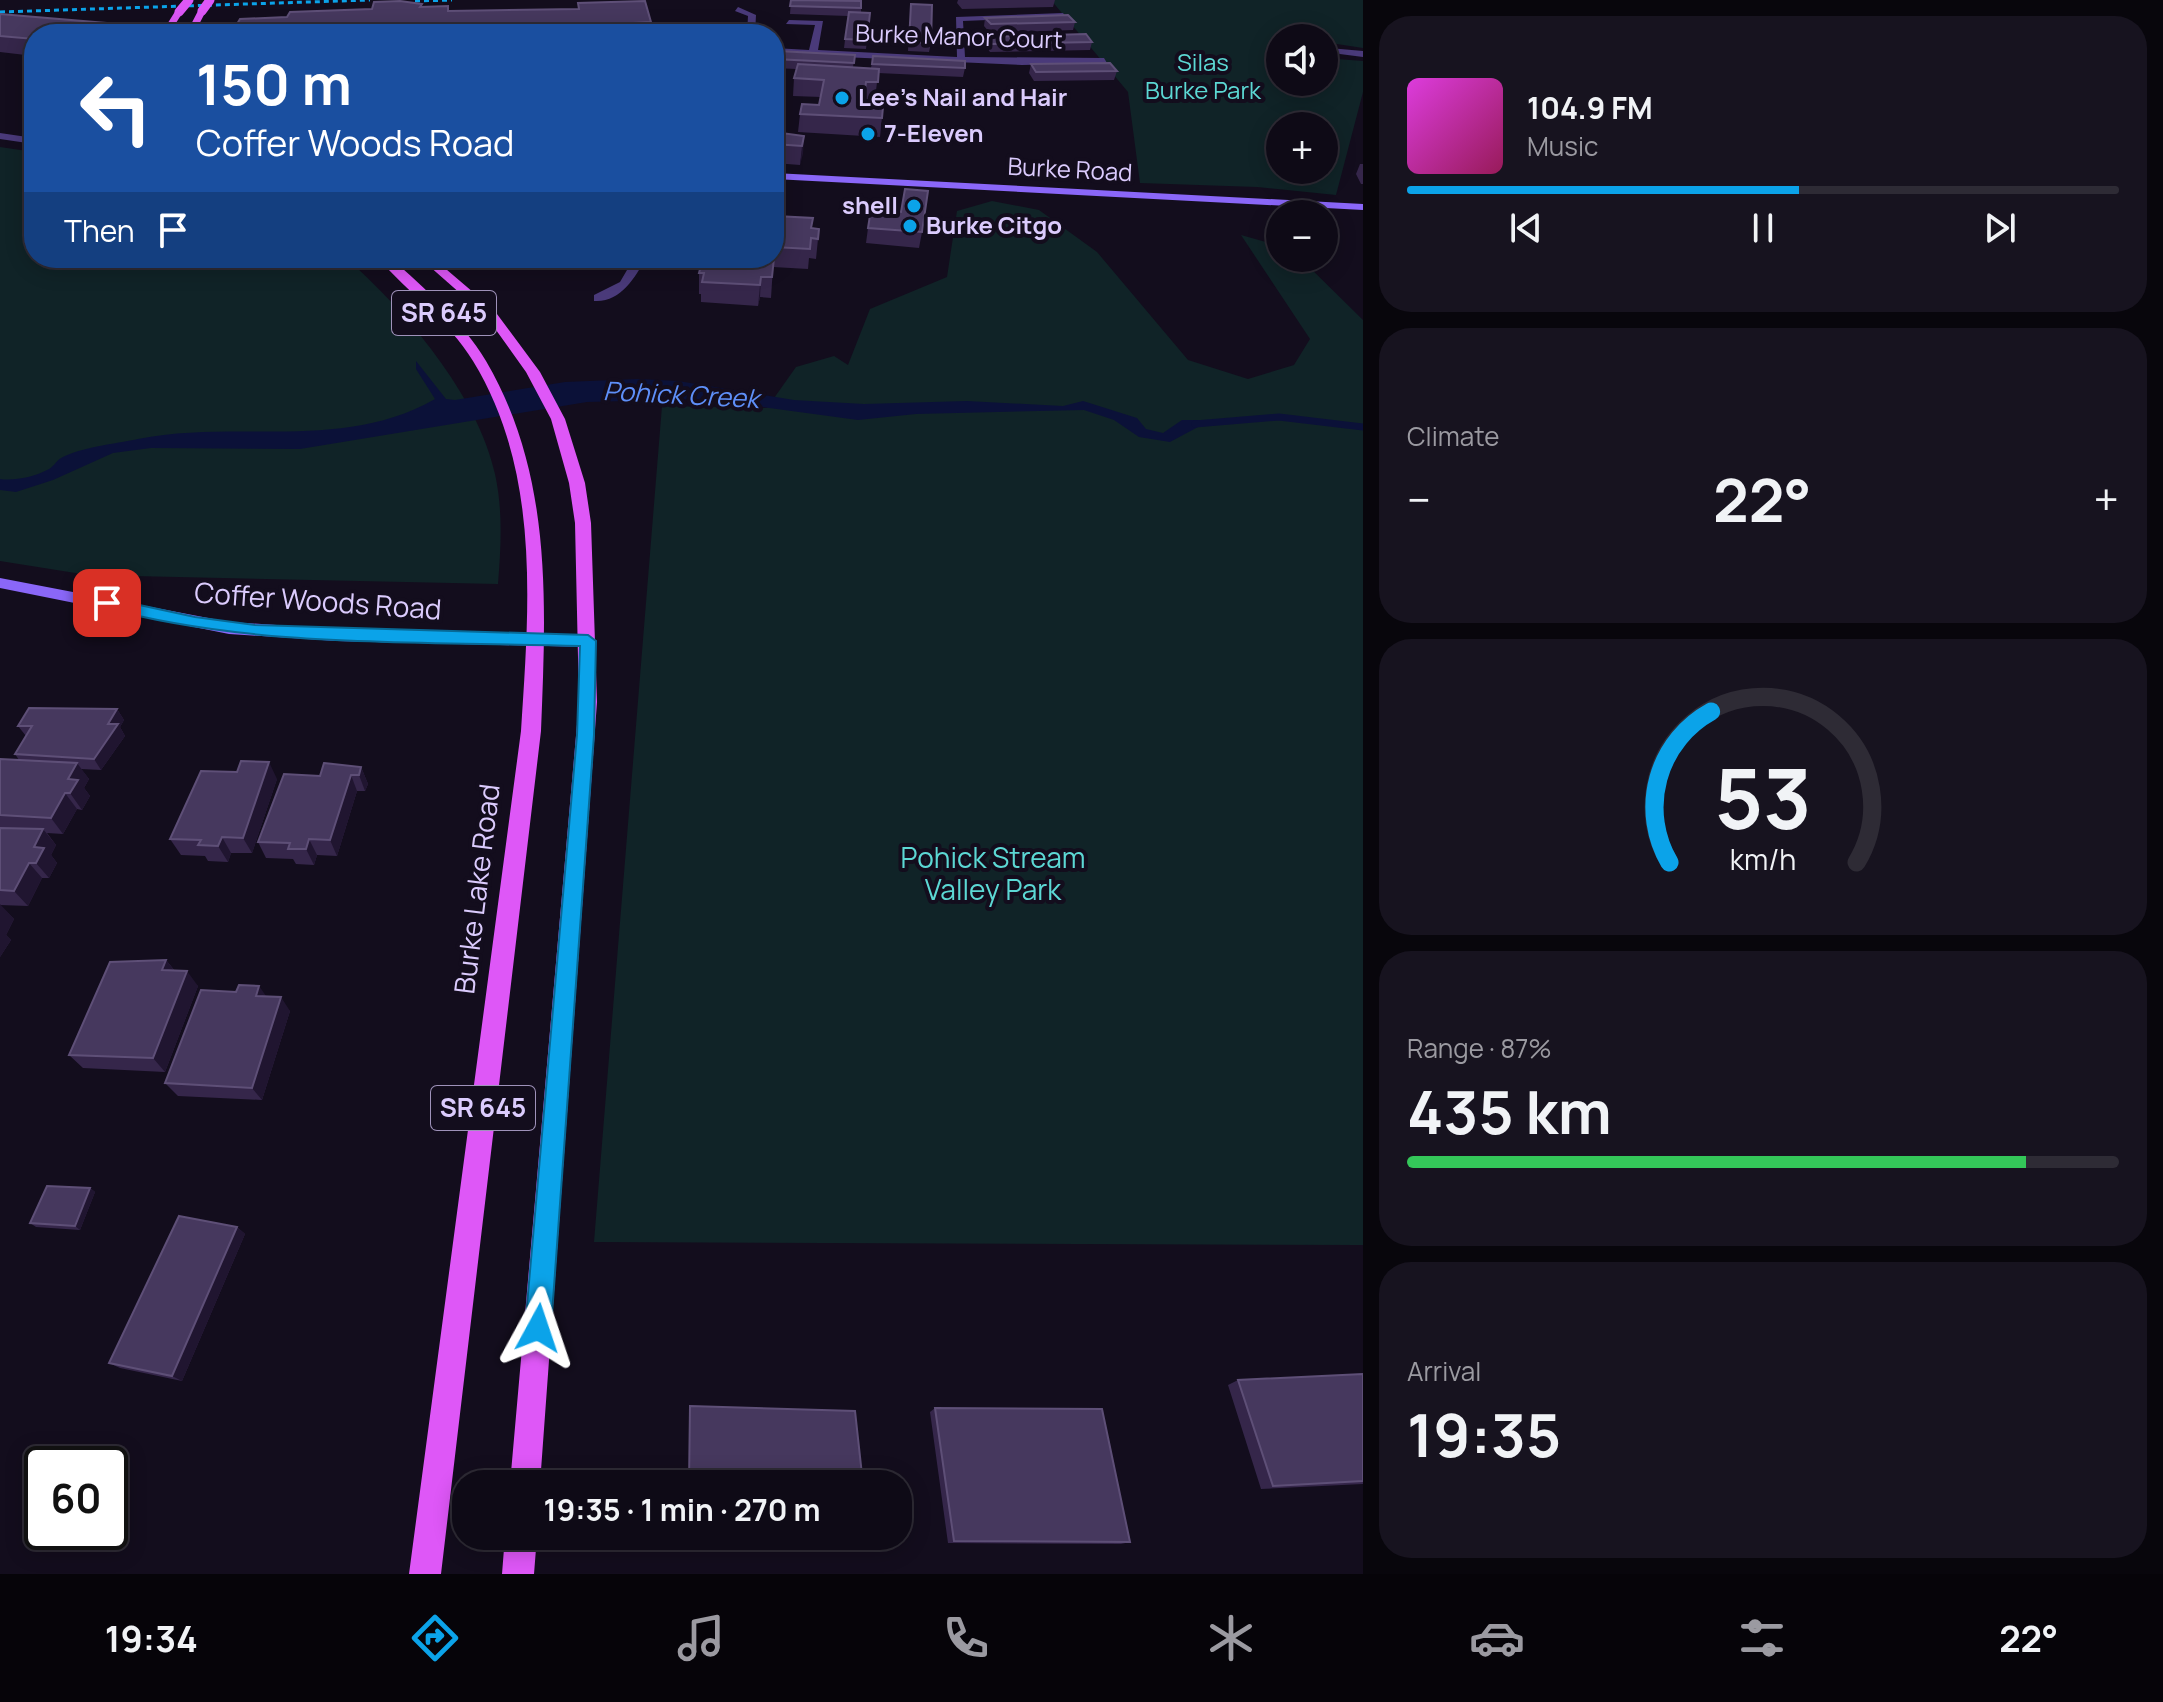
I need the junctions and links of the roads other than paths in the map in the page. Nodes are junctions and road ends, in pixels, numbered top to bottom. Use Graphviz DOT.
graph roads {
  1 [pos="189,0"];
  2 [pos="210,0"];
  3 [pos="738,9"];
  4 [pos="1063,15"];
  5 [pos="789,22"];
  6 [pos="171,24"];
  7 [pos="195,24"];
  8 [pos="753,24"];
  9 [pos="784,51"];
  10 [pos="1338,51"];
  11 [pos="813,52"];
  12 [pos="1363,54"];
  13 [pos="961,59"];
  14 [pos="1104,61"];
  15 [pos="0,136"];
  16 [pos="24,140"];
  17 [pos="784,176"];
  18 [pos="1363,207"];
  19 [pos="395,268"];
  20 [pos="438,268"];
  21 [pos="634,268"];
  22 [pos="598,298"];
  23 [pos="0,583"];
  24 [pos="536,641"];
  25 [pos="588,641"];
  26 [pos="526,1470"];
  27 [pos="520,1550"];
  28 [pos="425,1574"];
  29 [pos="518,1574"];
  1 -- 6 [label="main road, bridge"];
  2 -- 7 [label="main road, bridge"];
  3 -- 8 [label="street"];
  4 -- 13 [label="street"];
  5 -- 11 [label="street, Burke Manor Court"];
  9 -- 11 [label="street, Burke Manor Court"];
  10 -- 12 [label="street"];
  11 -- 13 [label="street, Burke Manor Court"];
  13 -- 14 [label="street, Burke Manor Court"];
  15 -- 16 [label="street"];
  17 -- 18 [label="street, Burke Road"];
  19 -- 24 [label="main road, Burke Lake Road / SR 645"];
  20 -- 25 [label="main road, SR 645"];
  21 -- 22 [label="street"];
  23 -- 24 [label="street, Coffer Woods Road"];
  24 -- 25 [label="street, Coffer Woods Road"];
  24 -- 28 [label="main road, Burke Lake Road / SR 645"];
  25 -- 26 [label="main road, SR 645"];
  27 -- 29 [label="main road"];
}
